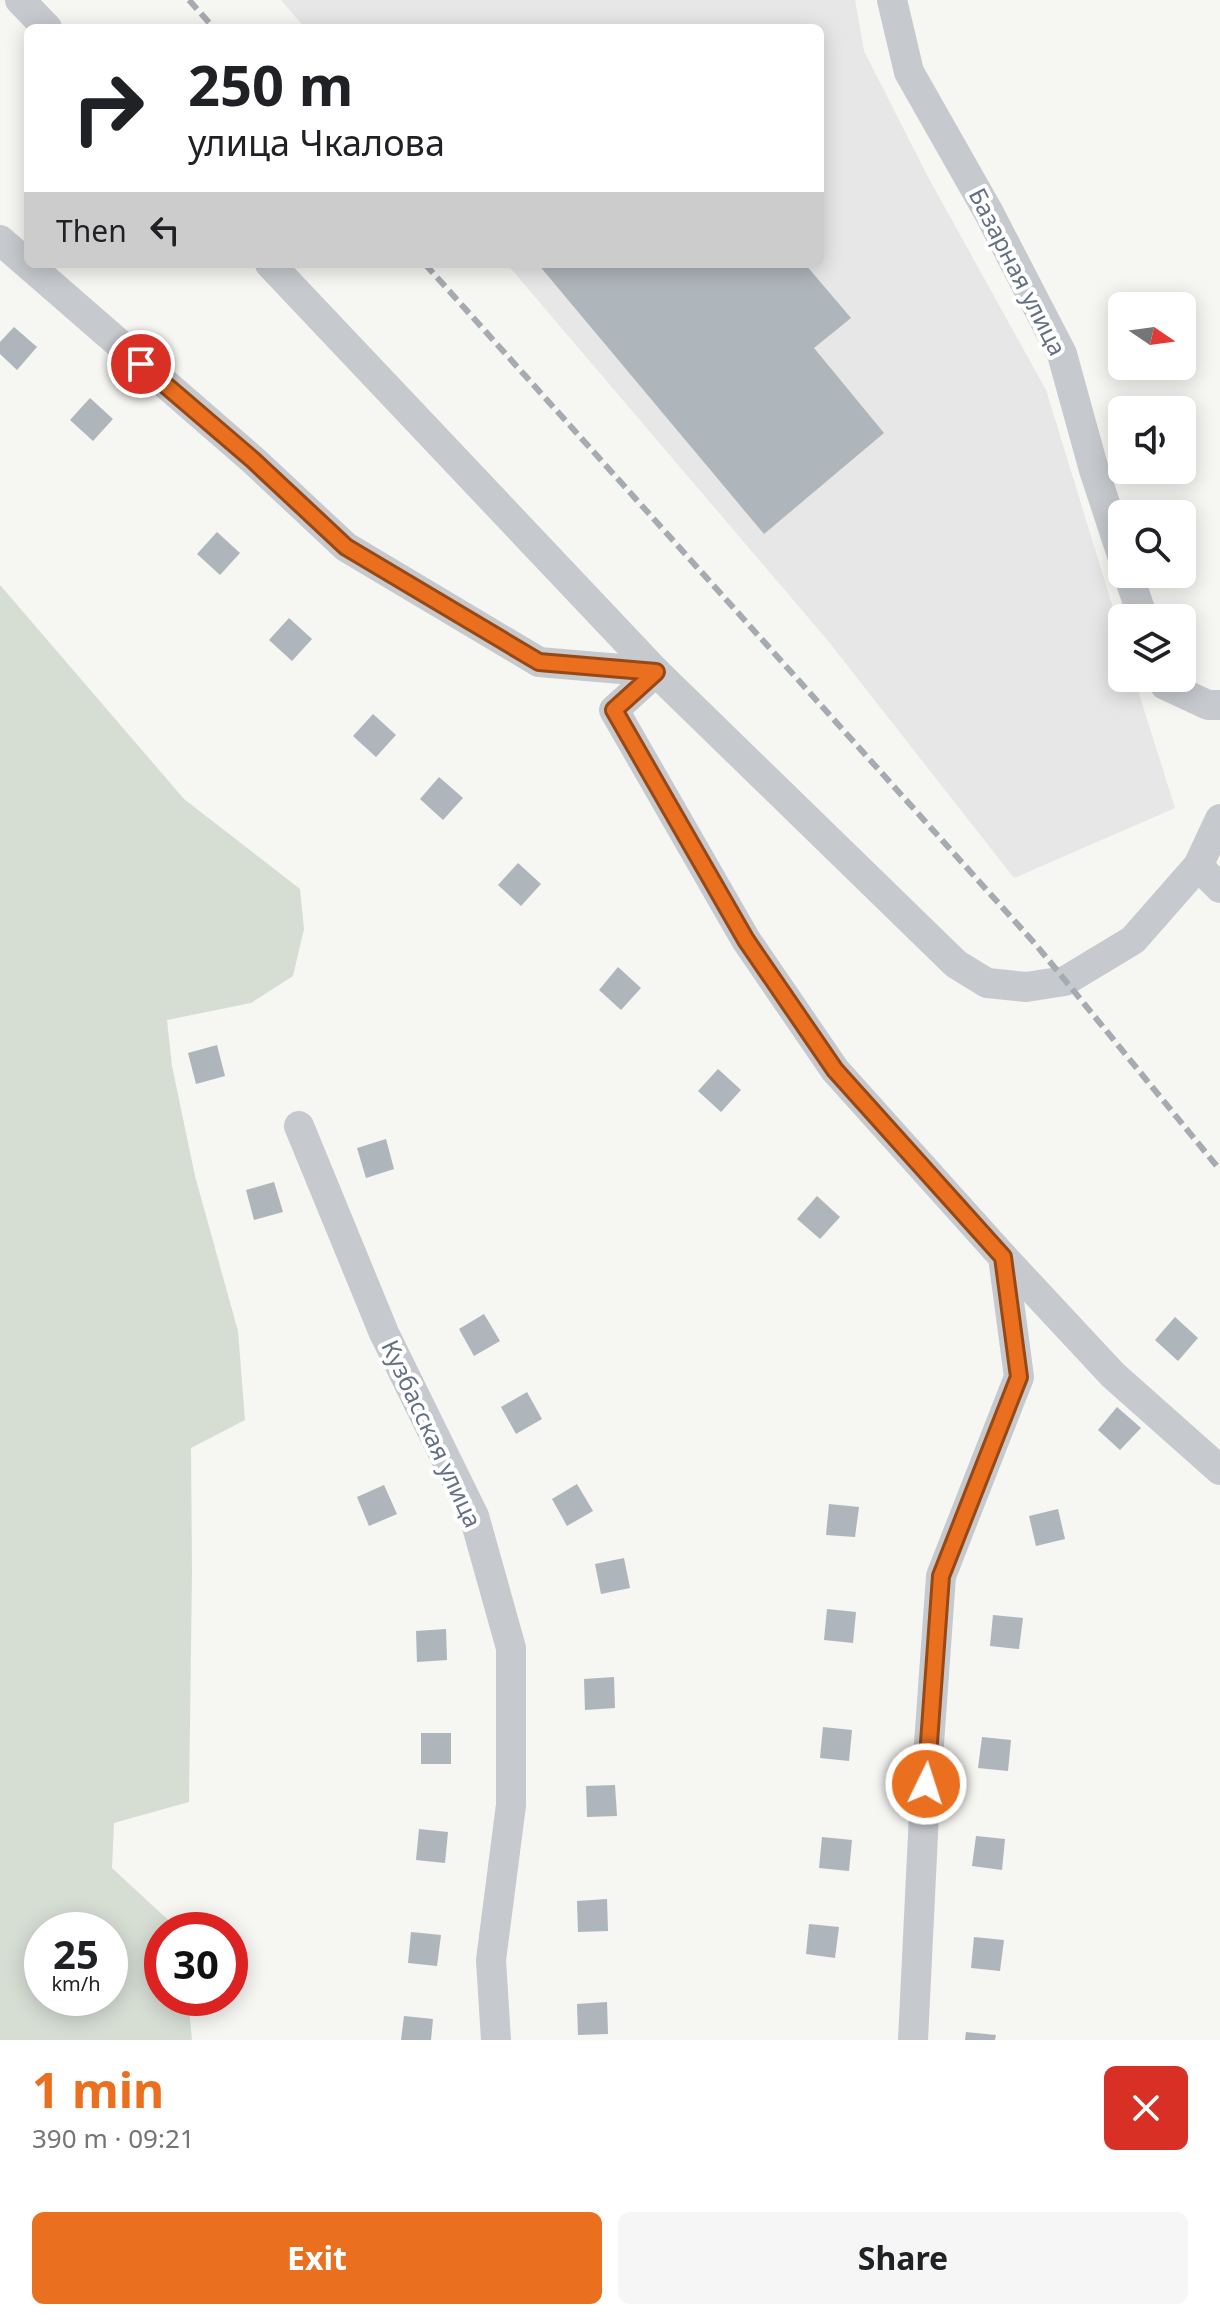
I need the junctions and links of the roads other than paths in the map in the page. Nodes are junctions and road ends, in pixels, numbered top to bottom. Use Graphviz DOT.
graph roads {
  1 [pos="20,0"];
  2 [pos="892,0"];
  3 [pos="43,24"];
  4 [pos="0,240"];
  5 [pos="24,261"];
  6 [pos="32,268"];
  7 [pos="274,268"];
  8 [pos="1108,512"];
  9 [pos="656,672"];
  10 [pos="1180,692"];
  11 [pos="1220,705"];
  12 [pos="1220,819"];
  13 [pos="1198,866"];
  14 [pos="1220,888"];
  15 [pos="299,1126"];
  16 [pos="1003,1257"];
  17 [pos="1220,1470"];
  18 [pos="496,2040"];
  19 [pos="913,2040"];
  1 -- 3 [label="street"];
  2 -- 8 [label="street, Базарная улица"];
  4 -- 5 [label="street"];
  6 -- 9 [label="street"];
  7 -- 9 [label="street"];
  9 -- 13 [label="street"];
  9 -- 16 [label="street"];
  10 -- 11 [label="street"];
  12 -- 13 [label="street"];
  13 -- 14 [label="street"];
  15 -- 18 [label="street, Кузбасская улица"];
  16 -- 17 [label="street"];
  16 -- 19 [label="street"];
}
